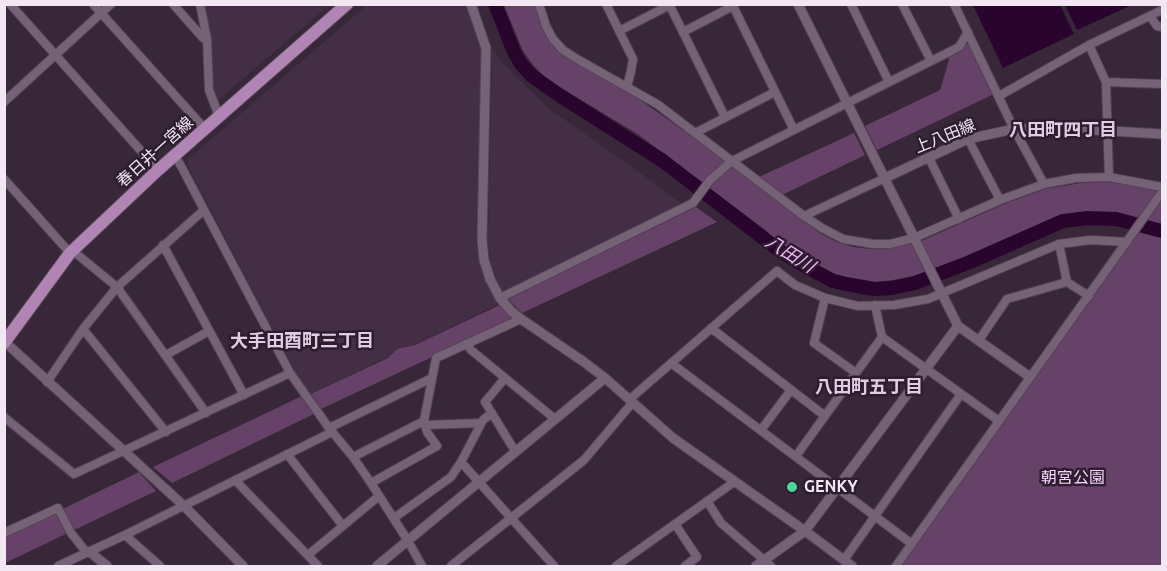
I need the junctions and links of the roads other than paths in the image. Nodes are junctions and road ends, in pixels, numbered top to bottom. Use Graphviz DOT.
graph roads {
  1 [pos="10,4"];
  2 [pos="93,4"];
  3 [pos="111,4"];
  4 [pos="173,4"];
  5 [pos="200,4"];
  6 [pos="347,4"];
  7 [pos="471,4"];
  8 [pos="539,4"];
  9 [pos="606,4"];
  10 [pos="798,4"];
  11 [pos="902,4"];
  12 [pos="954,4"];
  13 [pos="669,5"];
  14 [pos="732,5"];
  15 [pos="854,5"];
  16 [pos="1162,10"];
  17 [pos="101,14"];
  18 [pos="1150,16"];
  19 [pos="1162,27"];
  20 [pos="619,31"];
  21 [pos="684,32"];
  22 [pos="968,32"];
  23 [pos="207,39"];
  24 [pos="1089,45"];
  25 [pos="56,55"];
  26 [pos="931,61"];
  27 [pos="889,82"];
  28 [pos="1106,82"];
  29 [pos="1162,84"];
  30 [pos="627,87"];
  31 [pos="775,92"];
  32 [pos="999,96"];
  33 [pos="4,102"];
  34 [pos="848,103"];
  35 [pos="219,116"];
  36 [pos="725,117"];
  37 [pos="205,129"];
  38 [pos="1014,129"];
  39 [pos="794,130"];
  40 [pos="1106,131"];
  41 [pos="695,133"];
  42 [pos="1162,134"];
  43 [pos="968,140"];
  44 [pos="175,156"];
  45 [pos="929,158"];
  46 [pos="732,161"];
  47 [pos="158,170"];
  48 [pos="1109,177"];
  49 [pos="885,178"];
  50 [pos="4,179"];
  51 [pos="1044,184"];
  52 [pos="1162,190"];
  53 [pos="1000,200"];
  54 [pos="204,210"];
  55 [pos="804,216"];
  56 [pos="959,219"];
  57 [pos="914,238"];
  58 [pos="1130,239"];
  59 [pos="1059,244"];
  60 [pos="163,245"];
  61 [pos="71,252"];
  62 [pos="1067,282"];
  63 [pos="117,287"];
  64 [pos="941,293"];
  65 [pos="1089,296"];
  66 [pos="500,298"];
  67 [pos="825,298"];
  68 [pos="875,305"];
  69 [pos="521,319"];
  70 [pos="958,326"];
  71 [pos="711,328"];
  72 [pos="82,329"];
  73 [pos="209,331"];
  74 [pos="882,337"];
  75 [pos="979,340"];
  76 [pos="5,342"];
  77 [pos="466,344"];
  78 [pos="166,355"];
  79 [pos="671,363"];
  80 [pos="925,369"];
  81 [pos="290,373"];
  82 [pos="856,373"];
  83 [pos="1030,377"];
  84 [pos="432,378"];
  85 [pos="505,378"];
  86 [pos="605,378"];
  87 [pos="47,382"];
  88 [pos="791,390"];
  89 [pos="960,394"];
  90 [pos="244,395"];
  91 [pos="632,401"];
  92 [pos="206,413"];
  93 [pos="492,413"];
  94 [pos="825,416"];
  95 [pos="4,417"];
  96 [pos="555,419"];
  97 [pos="999,421"];
  98 [pos="425,423"];
  99 [pos="481,423"];
  100 [pos="330,430"];
  101 [pos="761,430"];
  102 [pos="166,432"];
  103 [pos="124,451"];
  104 [pos="515,451"];
  105 [pos="287,454"];
  106 [pos="796,456"];
  107 [pos="353,457"];
  108 [pos="460,462"];
  109 [pos="235,480"];
  110 [pos="734,482"];
  111 [pos="371,483"];
  112 [pos="478,483"];
  113 [pos="837,488"];
  114 [pos="379,496"];
  115 [pos="707,501"];
  116 [pos="184,506"];
  117 [pos="875,515"];
  118 [pos="394,518"];
  119 [pos="510,518"];
  120 [pos="675,524"];
  121 [pos="343,526"];
  122 [pos="805,531"];
  123 [pos="4,533"];
  124 [pos="125,535"];
  125 [pos="408,541"];
  126 [pos="912,544"];
  127 [pos="88,552"];
  128 [pos="308,555"];
  129 [pos="848,563"];
  130 [pos="764,564"];
  131 [pos="58,567"];
  132 [pos="107,567"];
  133 [pos="160,567"];
  134 [pos="243,567"];
  135 [pos="318,567"];
  136 [pos="377,567"];
  137 [pos="422,567"];
  138 [pos="452,567"];
  139 [pos="554,567"];
  140 [pos="616,567"];
  141 [pos="685,567"];
  142 [pos="896,567"];
  1 -- 25 [label="street"];
  2 -- 17 [label="street"];
  3 -- 17 [label="street"];
  4 -- 23 [label="street"];
  5 -- 23 [label="street"];
  6 -- 35 [label="main road, 春日井一宮線"];
  7 -- 66 [label="street"];
  8 -- 30 [label="street"];
  9 -- 20 [label="street"];
  10 -- 34 [label="street"];
  11 -- 26 [label="street"];
  12 -- 22 [label="street"];
  13 -- 20 [label="street"];
  13 -- 21 [label="street"];
  14 -- 21 [label="street"];
  14 -- 31 [label="street"];
  15 -- 27 [label="street"];
  16 -- 18 [label="street"];
  17 -- 25 [label="street"];
  17 -- 37 [label="street"];
  18 -- 19 [label="street"];
  18 -- 24 [label="street"];
  20 -- 30 [label="street"];
  21 -- 36 [label="street"];
  22 -- 26 [label="street"];
  22 -- 32 [label="street"];
  23 -- 35 [label="street"];
  24 -- 28 [label="street"];
  24 -- 32 [label="street"];
  25 -- 33 [label="street"];
  25 -- 47 [label="street"];
  26 -- 27 [label="street"];
  27 -- 34 [label="street"];
  28 -- 29 [label="street"];
  28 -- 40 [label="street"];
  30 -- 41 [label="street"];
  31 -- 36 [label="street"];
  31 -- 39 [label="street"];
  32 -- 38 [label="street"];
  34 -- 39 [label="street"];
  34 -- 49 [label="street"];
  35 -- 37 [label="main road, 春日井一宮線"];
  36 -- 41 [label="street"];
  37 -- 44 [label="main road, 春日井一宮線"];
  38 -- 40 [label="street, 上八田線"];
  38 -- 43 [label="street, 上八田線"];
  38 -- 51 [label="street"];
  39 -- 46 [label="street"];
  40 -- 42 [label="street, 上八田線"];
  40 -- 48 [label="street"];
  41 -- 46 [label="street"];
  43 -- 45 [label="street, 上八田線"];
  43 -- 53 [label="street"];
  44 -- 47 [label="main road, 春日井一宮線"];
  44 -- 54 [label="street"];
  45 -- 49 [label="street, 上八田線"];
  45 -- 56 [label="street"];
  46 -- 55 [label="street"];
  46 -- 66 [label="street"];
  47 -- 61 [label="main road, 春日井一宮線"];
  48 -- 51 [label="street"];
  48 -- 52 [label="street"];
  49 -- 55 [label="street"];
  49 -- 57 [label="street"];
  50 -- 61 [label="street"];
  51 -- 53 [label="street"];
  52 -- 58 [label="street"];
  53 -- 56 [label="street"];
  54 -- 60 [label="street"];
  54 -- 81 [label="street"];
  55 -- 57 [label="street"];
  56 -- 57 [label="street"];
  57 -- 64 [label="street"];
  58 -- 59 [label="street"];
  58 -- 65 [label="street"];
  59 -- 62 [label="street"];
  59 -- 64 [label="street"];
  60 -- 63 [label="street"];
  60 -- 73 [label="street"];
  61 -- 63 [label="street"];
  61 -- 76 [label="main road, 春日井一宮線"];
  62 -- 65 [label="street"];
  62 -- 75 [label="street"];
  63 -- 72 [label="street"];
  63 -- 78 [label="street"];
  64 -- 68 [label="street"];
  64 -- 70 [label="street"];
  65 -- 83 [label="street"];
  66 -- 69 [label="street"];
  67 -- 68 [label="street"];
  67 -- 71 [label="street"];
  67 -- 82 [label="street"];
  68 -- 74 [label="street"];
  69 -- 77 [label="street"];
  69 -- 86 [label="street"];
  70 -- 75 [label="street"];
  70 -- 80 [label="street"];
  71 -- 79 [label="street"];
  71 -- 88 [label="street"];
  72 -- 87 [label="street"];
  72 -- 102 [label="street"];
  73 -- 78 [label="street"];
  73 -- 90 [label="street"];
  74 -- 80 [label="street"];
  74 -- 82 [label="street"];
  75 -- 83 [label="street"];
  76 -- 87 [label="street"];
  77 -- 84 [label="street"];
  77 -- 85 [label="street"];
  78 -- 92 [label="street"];
  79 -- 91 [label="street"];
  79 -- 101 [label="street"];
  80 -- 89 [label="street"];
  80 -- 113 [label="street"];
  81 -- 90 [label="street"];
  81 -- 100 [label="street"];
  82 -- 94 [label="street"];
  83 -- 97 [label="street"];
  84 -- 98 [label="street"];
  84 -- 100 [label="street"];
  85 -- 93 [label="street"];
  85 -- 96 [label="street"];
  86 -- 91 [label="street"];
  86 -- 96 [label="street"];
  87 -- 103 [label="street"];
  88 -- 94 [label="street"];
  88 -- 101 [label="street"];
  89 -- 97 [label="street"];
  89 -- 117 [label="street"];
  90 -- 92 [label="street"];
  91 -- 110 [label="street"];
  91 -- 119 [label="street"];
  92 -- 102 [label="street"];
  93 -- 99 [label="street"];
  93 -- 104 [label="street"];
  94 -- 106 [label="street"];
  95 -- 103 [label="street"];
  96 -- 104 [label="street"];
  97 -- 126 [label="street"];
  98 -- 99 [label="street"];
  98 -- 107 [label="street"];
  98 -- 111 [label="street"];
  99 -- 108 [label="street"];
  100 -- 105 [label="street"];
  100 -- 107 [label="street"];
  101 -- 106 [label="street"];
  102 -- 103 [label="street"];
  103 -- 116 [label="street"];
  104 -- 112 [label="street"];
  105 -- 109 [label="street"];
  105 -- 121 [label="street"];
  106 -- 113 [label="street"];
  107 -- 111 [label="street"];
  108 -- 112 [label="street"];
  108 -- 118 [label="street"];
  109 -- 116 [label="street"];
  109 -- 128 [label="street"];
  110 -- 115 [label="street"];
  110 -- 122 [label="street"];
  111 -- 114 [label="street"];
  112 -- 119 [label="street"];
  112 -- 125 [label="street"];
  113 -- 117 [label="street"];
  113 -- 122 [label="street"];
  114 -- 118 [label="street"];
  114 -- 121 [label="street"];
  115 -- 120 [label="street"];
  115 -- 130 [label="street"];
  116 -- 124 [label="street"];
  116 -- 134 [label="street"];
  117 -- 126 [label="street"];
  117 -- 129 [label="street"];
  118 -- 125 [label="street"];
  119 -- 138 [label="street"];
  119 -- 139 [label="street"];
  120 -- 140 [label="street"];
  120 -- 141 [label="street"];
  121 -- 128 [label="street"];
  122 -- 129 [label="street"];
  122 -- 130 [label="street"];
  123 -- 127 [label="street"];
  124 -- 127 [label="street"];
  124 -- 133 [label="street"];
  125 -- 136 [label="street"];
  125 -- 137 [label="street"];
  126 -- 142 [label="street"];
  127 -- 131 [label="street"];
  127 -- 132 [label="street"];
  128 -- 135 [label="street"];
}
